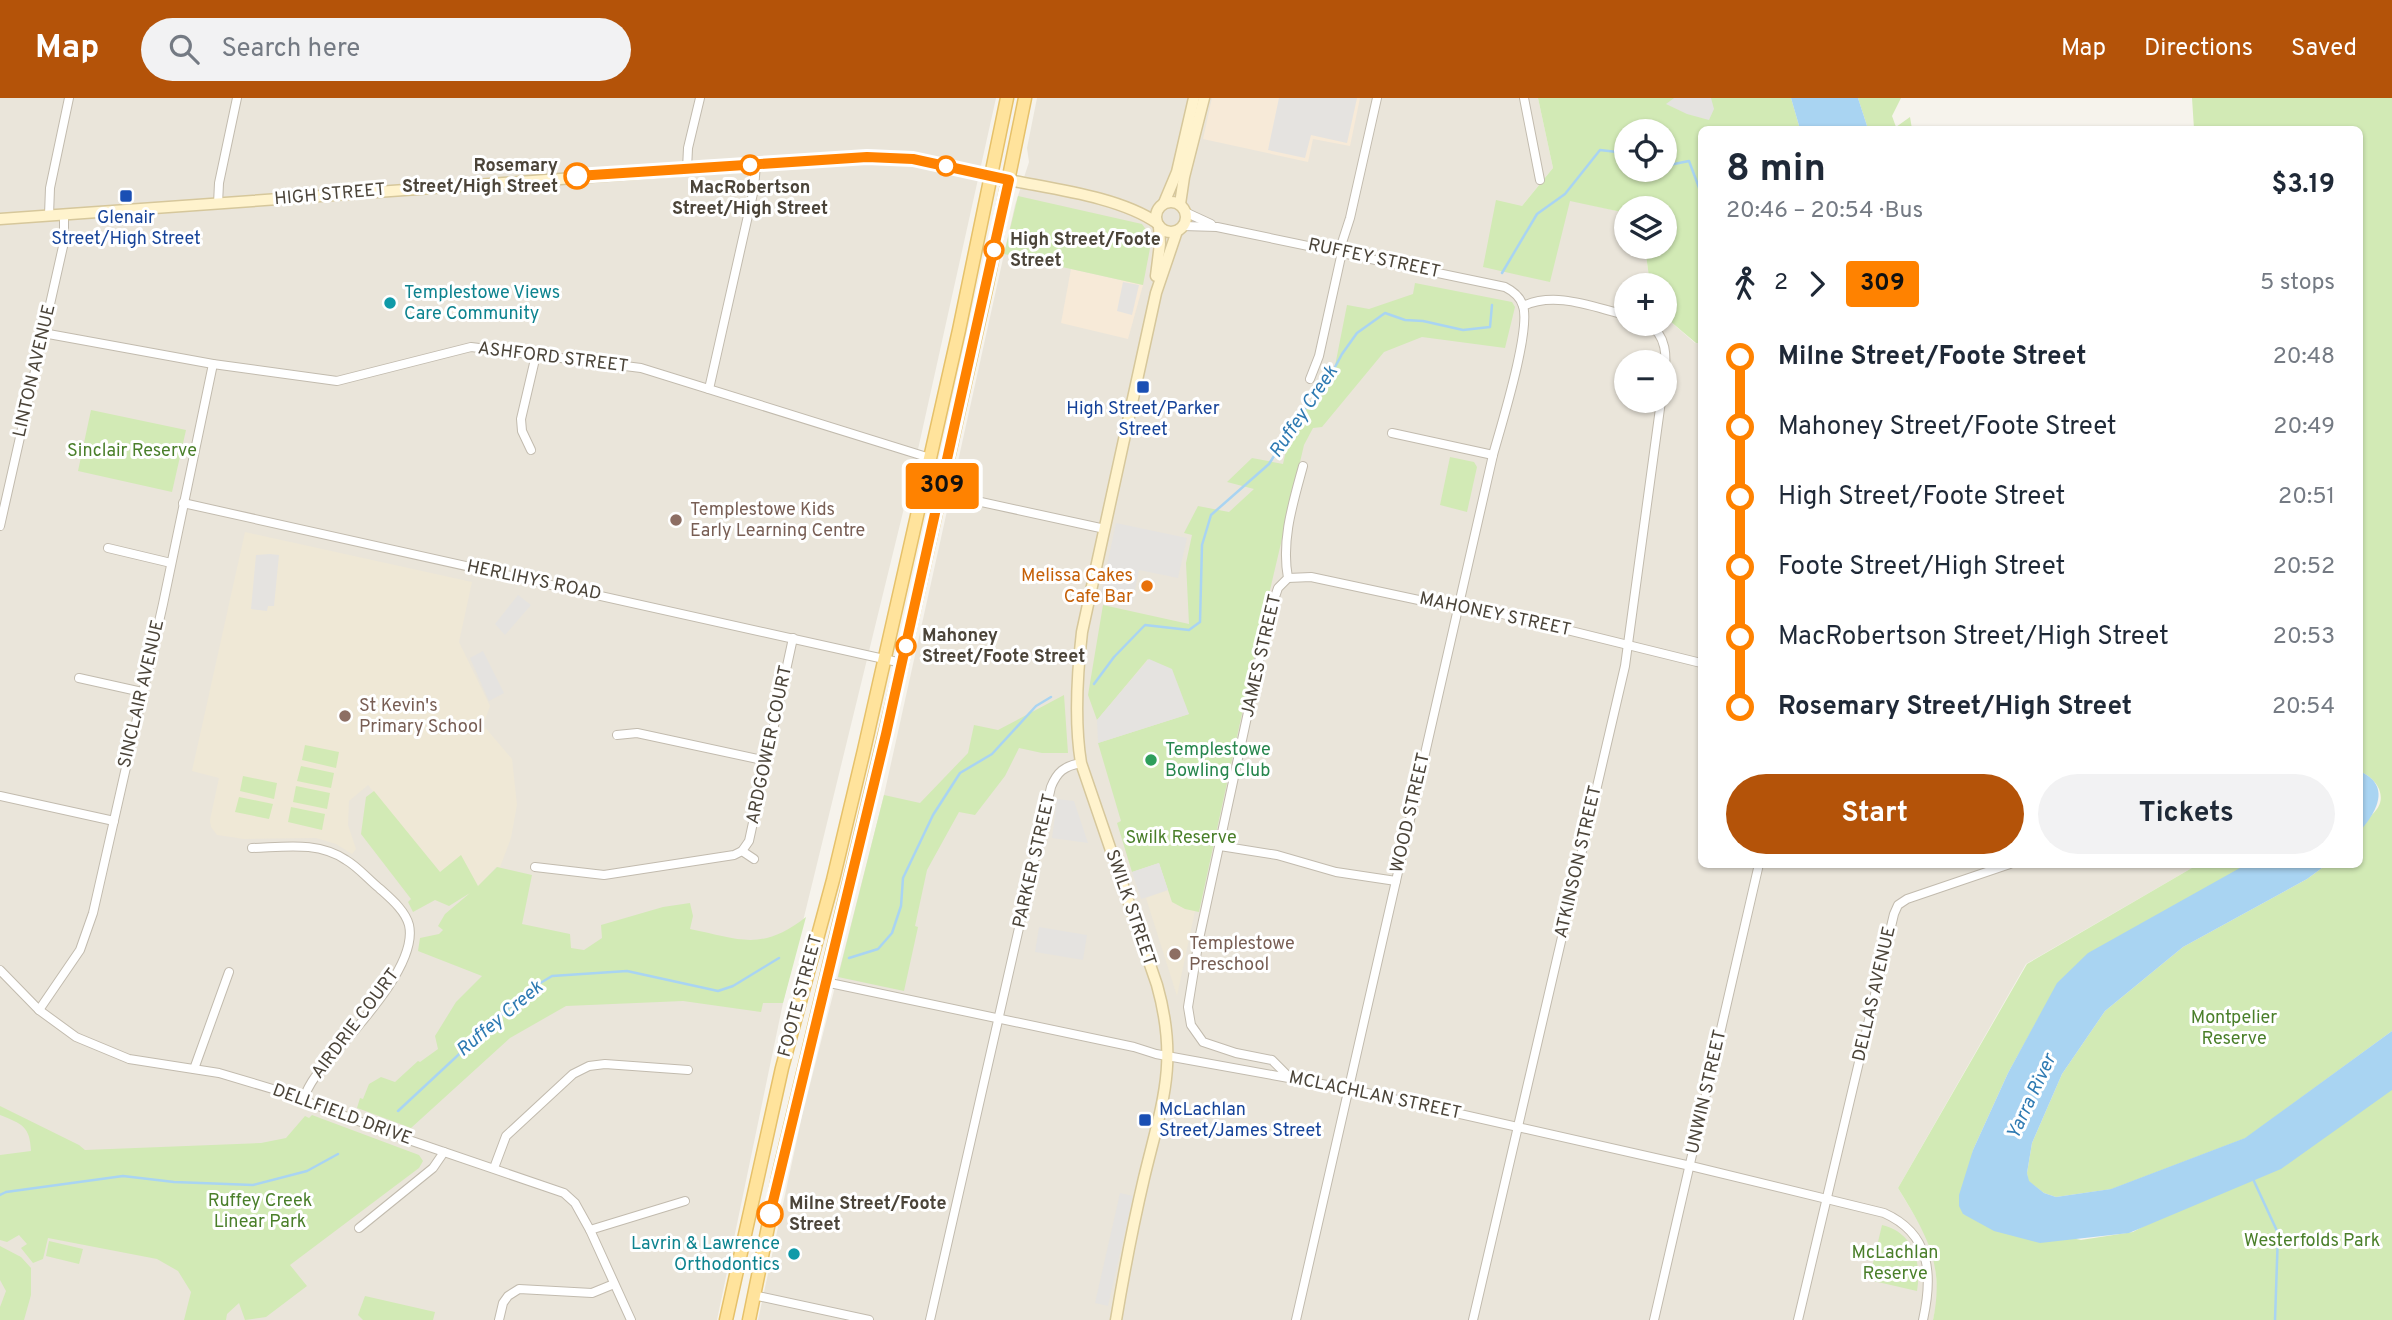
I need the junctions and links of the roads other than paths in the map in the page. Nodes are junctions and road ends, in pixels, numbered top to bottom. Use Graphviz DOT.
graph roads {
  1 [pos="66,98"];
  2 [pos="237,98"];
  3 [pos="700,98"];
  4 [pos="1007,98"];
  5 [pos="1025,98"];
  6 [pos="1194,98"];
  7 [pos="1204,98"];
  8 [pos="1377,98"];
  9 [pos="1524,98"];
  10 [pos="756,164"];
  11 [pos="687,169"];
  12 [pos="991,176"];
  13 [pos="1009,180"];
  14 [pos="1540,180"];
  15 [pos="218,204"];
  16 [pos="1117,204"];
  17 [pos="1162,204"];
  18 [pos="1182,208"];
  19 [pos="49,215"];
  20 [pos="64,215"];
  21 [pos="0,219"];
  22 [pos="1158,225"];
  23 [pos="1217,227"];
  24 [pos="1180,228"];
  25 [pos="1342,252"];
  26 [pos="1156,293"];
  27 [pos="1523,306"];
  28 [pos="1614,312"];
  29 [pos="43,333"];
  30 [pos="536,355"];
  31 [pos="213,364"];
  32 [pos="1310,379"];
  33 [pos="709,389"];
  34 [pos="1659,413"];
  35 [pos="1392,433"];
  36 [pos="531,450"];
  37 [pos="1493,455"];
  38 [pos="930,458"];
  39 [pos="1303,466"];
  40 [pos="940,493"];
  41 [pos="183,503"];
  42 [pos="0,526"];
  43 [pos="1105,529"];
  44 [pos="108,548"];
  45 [pos="171,563"];
  46 [pos="1288,578"];
  47 [pos="1460,606"];
  48 [pos="793,638"];
  49 [pos="1627,645"];
  50 [pos="885,659"];
  51 [pos="1698,662"];
  52 [pos="902,663"];
  53 [pos="79,678"];
  54 [pos="142,692"];
  55 [pos="617,735"];
  56 [pos="767,761"];
  57 [pos="1081,763"];
  58 [pos="0,796"];
  59 [pos="114,821"];
  60 [pos="1220,846"];
  61 [pos="253,848"];
  62 [pos="742,850"];
  63 [pos="754,859"];
  64 [pos="535,867"];
  65 [pos="1758,868"];
  66 [pos="1974,868"];
  67 [pos="1999,868"];
  68 [pos="1976,876"];
  69 [pos="1396,881"];
  70 [pos="0,970"];
  71 [pos="229,972"];
  72 [pos="807,977"];
  73 [pos="825,982"];
  74 [pos="38,1010"];
  75 [pos="999,1018"];
  76 [pos="1169,1055"];
  77 [pos="194,1069"];
  78 [pos="688,1070"];
  79 [pos="1288,1076"];
  80 [pos="1349,1089"];
  81 [pos="303,1100"];
  82 [pos="1518,1126"];
  83 [pos="443,1152"];
  84 [pos="1690,1166"];
  85 [pos="494,1168"];
  86 [pos="1827,1198"];
  87 [pos="685,1201"];
  88 [pos="359,1228"];
  89 [pos="590,1230"];
  90 [pos="1125,1269"];
  91 [pos="614,1284"];
  92 [pos="731,1291"];
  93 [pos="753,1295"];
  94 [pos="499,1320"];
  95 [pos="631,1320"];
  96 [pos="726,1320"];
  97 [pos="749,1320"];
  98 [pos="869,1320"];
  99 [pos="930,1320"];
  100 [pos="1110,1320"];
  101 [pos="1116,1320"];
  102 [pos="1296,1320"];
  103 [pos="1473,1320"];
  104 [pos="1654,1320"];
  105 [pos="1798,1320"];
  106 [pos="1923,1320"];
  1 -- 19 [label="street"];
  2 -- 15 [label="street"];
  3 -- 11 [label="street"];
  4 -- 12 [label="main road, FOOTE STREET"];
  5 -- 13 [label="main road, FOOTE STREET"];
  6 -- 17 [label="main road"];
  7 -- 18 [label="main road"];
  8 -- 25 [label="street"];
  9 -- 14 [label="street"];
  10 -- 11 [label="main road, HIGH STREET"];
  10 -- 12 [label="main road, HIGH STREET"];
  10 -- 33 [label="street"];
  11 -- 15 [label="main road, HIGH STREET"];
  12 -- 13 [label="main road, HIGH STREET"];
  12 -- 38 [label="main road, FOOTE STREET"];
  13 -- 16 [label="main road, HIGH STREET"];
  13 -- 40 [label="main road, FOOTE STREET"];
  15 -- 20 [label="main road, HIGH STREET"];
  16 -- 17 [label="main road, HIGH STREET"];
  16 -- 22 [label="main road, HIGH STREET"];
  17 -- 18 [label="main road"];
  17 -- 22 [label="main road"];
  18 -- 23 [label="street, RUFFEY STREET"];
  18 -- 24 [label="main road"];
  19 -- 20 [label="main road, HIGH STREET"];
  19 -- 21 [label="main road, HIGH STREET"];
  20 -- 29 [label="street, LINTON AVENUE"];
  22 -- 24 [label="main road"];
  22 -- 26 [label="main road"];
  23 -- 24 [label="street, RUFFEY STREET"];
  23 -- 25 [label="street, RUFFEY STREET"];
  24 -- 26 [label="main road"];
  25 -- 27 [label="street, RUFFEY STREET"];
  25 -- 32 [label="street"];
  26 -- 43 [label="main road"];
  27 -- 28 [label="street"];
  27 -- 37 [label="street, WOOD STREET"];
  29 -- 31 [label="street, ASHFORD STREET"];
  29 -- 42 [label="street, LINTON AVENUE"];
  30 -- 31 [label="street, ASHFORD STREET"];
  30 -- 33 [label="street, ASHFORD STREET"];
  30 -- 36 [label="street"];
  31 -- 41 [label="street, SINCLAIR AVENUE"];
  33 -- 38 [label="street, ASHFORD STREET"];
  34 -- 49 [label="street, ATKINSON STREET"];
  35 -- 37 [label="street"];
  37 -- 47 [label="street, WOOD STREET"];
  38 -- 50 [label="main road, FOOTE STREET"];
  39 -- 46 [label="street, JAMES STREET"];
  40 -- 43 [label="street"];
  40 -- 52 [label="main road, FOOTE STREET"];
  41 -- 45 [label="street, SINCLAIR AVENUE"];
  41 -- 48 [label="street, HERLIHYS ROAD"];
  43 -- 57 [label="main road"];
  44 -- 45 [label="street"];
  45 -- 54 [label="street, SINCLAIR AVENUE"];
  46 -- 47 [label="street, MAHONEY STREET"];
  46 -- 60 [label="street, JAMES STREET"];
  47 -- 49 [label="street, MAHONEY STREET"];
  47 -- 69 [label="street, WOOD STREET"];
  48 -- 50 [label="street, HERLIHYS ROAD"];
  48 -- 56 [label="street, ARDGOWER COURT"];
  49 -- 51 [label="street, MAHONEY STREET"];
  49 -- 82 [label="street, ATKINSON STREET"];
  50 -- 52 [label="street, HERLIHYS ROAD"];
  50 -- 72 [label="main road, FOOTE STREET"];
  52 -- 73 [label="main road, FOOTE STREET"];
  53 -- 54 [label="street"];
  54 -- 59 [label="street, SINCLAIR AVENUE"];
  55 -- 56 [label="street"];
  56 -- 62 [label="street, ARDGOWER COURT"];
  57 -- 75 [label="street, PARKER STREET"];
  57 -- 76 [label="main road, SWILK STREET"];
  58 -- 59 [label="street"];
  59 -- 74 [label="street, SINCLAIR AVENUE"];
  60 -- 69 [label="street"];
  60 -- 79 [label="street, JAMES STREET"];
  61 -- 81 [label="street, AIRDRIE COURT"];
  62 -- 63 [label="street"];
  62 -- 64 [label="street"];
  65 -- 84 [label="street, UNWIN STREET"];
  66 -- 68 [label="street"];
  67 -- 68 [label="street, DELLAS AVENUE"];
  68 -- 86 [label="street, DELLAS AVENUE"];
  69 -- 80 [label="street, WOOD STREET"];
  70 -- 74 [label="street, DELLFIELD DRIVE"];
  71 -- 77 [label="street"];
  72 -- 73 [label="main road"];
  72 -- 92 [label="main road, FOOTE STREET"];
  73 -- 75 [label="street, MCLACHLAN STREET"];
  73 -- 93 [label="main road, FOOTE STREET"];
  74 -- 77 [label="street, DELLFIELD DRIVE"];
  75 -- 76 [label="street, MCLACHLAN STREET"];
  75 -- 99 [label="street, PARKER STREET"];
  76 -- 79 [label="street, MCLACHLAN STREET"];
  76 -- 90 [label="main road"];
  77 -- 81 [label="street, DELLFIELD DRIVE"];
  78 -- 85 [label="street"];
  79 -- 80 [label="street, MCLACHLAN STREET"];
  80 -- 82 [label="street, MCLACHLAN STREET"];
  80 -- 102 [label="street, WOOD STREET"];
  81 -- 83 [label="street, DELLFIELD DRIVE"];
  82 -- 84 [label="street, MCLACHLAN STREET"];
  82 -- 103 [label="street, ATKINSON STREET"];
  83 -- 85 [label="street, DELLFIELD DRIVE"];
  83 -- 88 [label="street"];
  84 -- 86 [label="street, MCLACHLAN STREET"];
  84 -- 104 [label="street, UNWIN STREET"];
  85 -- 89 [label="street, DELLFIELD DRIVE"];
  86 -- 105 [label="street"];
  86 -- 106 [label="street, MCLACHLAN STREET"];
  87 -- 89 [label="street"];
  89 -- 91 [label="street, DELLFIELD DRIVE"];
  90 -- 100 [label="main road"];
  90 -- 101 [label="main road"];
  91 -- 94 [label="street"];
  91 -- 95 [label="street, DELLFIELD DRIVE"];
  92 -- 93 [label="main road"];
  92 -- 96 [label="main road, FOOTE STREET"];
  93 -- 97 [label="main road, FOOTE STREET"];
  93 -- 98 [label="street"];
}
